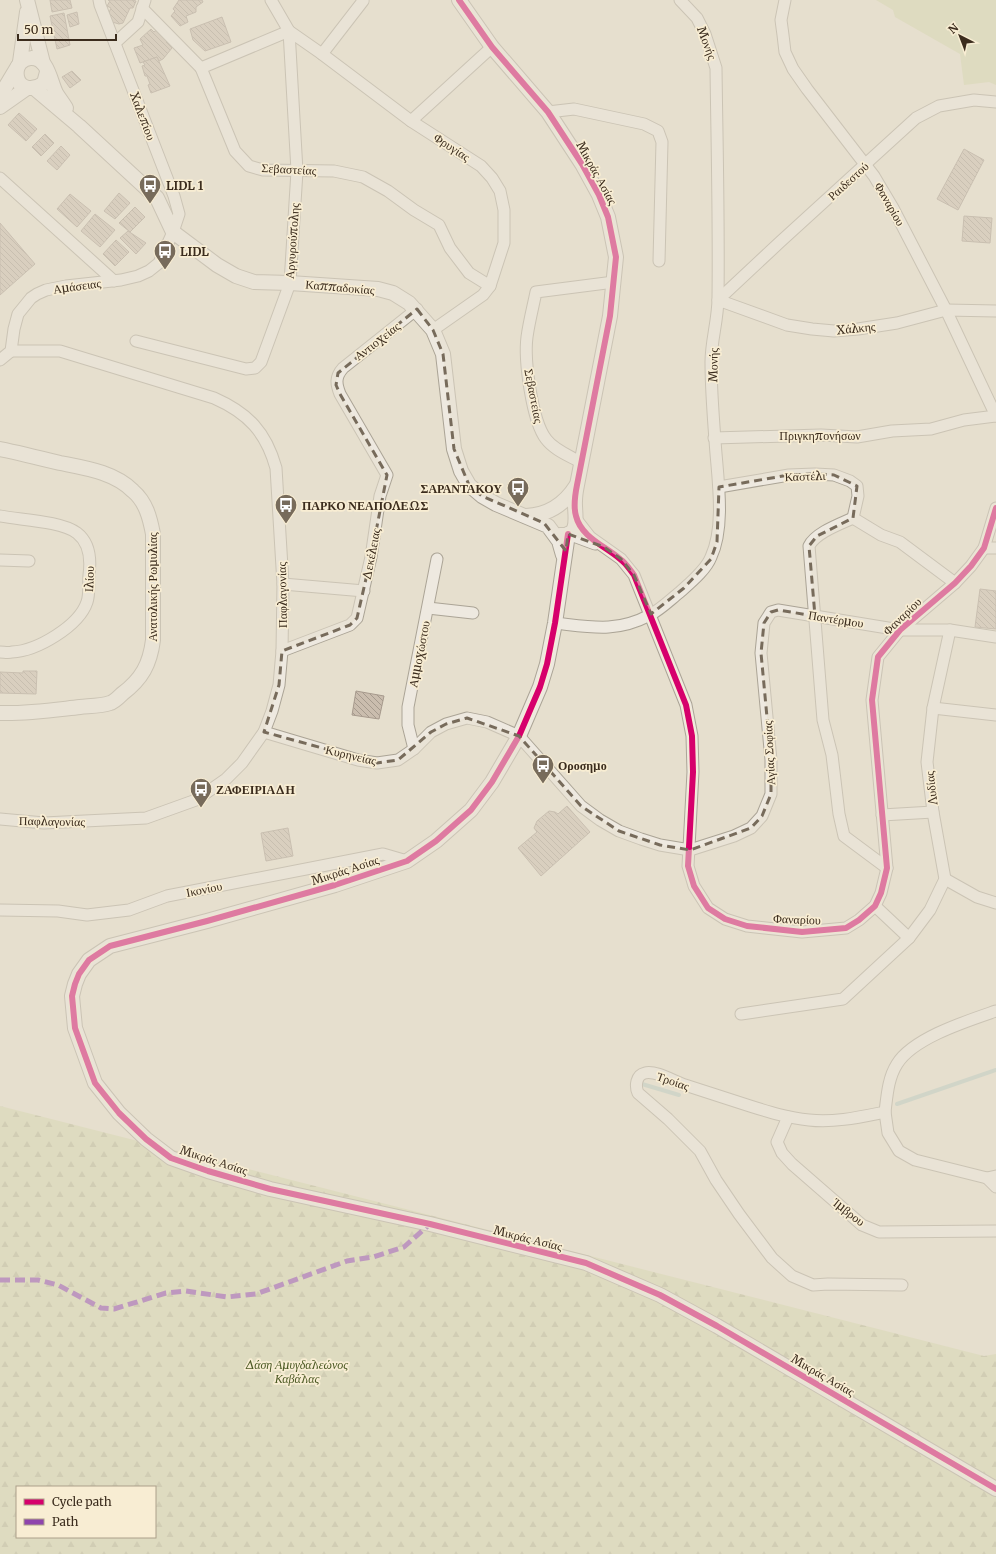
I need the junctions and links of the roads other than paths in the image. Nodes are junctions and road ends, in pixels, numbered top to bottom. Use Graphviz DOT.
graph roads {
  1 [pos="99,0"];
  2 [pos="271,0"];
  3 [pos="362,0"];
  4 [pos="459,0"];
  5 [pos="680,0"];
  6 [pos="785,0"];
  7 [pos="27,3"];
  8 [pos="144,4"];
  9 [pos="288,31"];
  10 [pos="115,43"];
  11 [pos="492,47"];
  12 [pos="322,54"];
  13 [pos="19,64"];
  14 [pos="45,68"];
  15 [pos="201,68"];
  16 [pos="30,88"];
  17 [pos="0,96"];
  18 [pos="996,102"];
  19 [pos="0,107"];
  20 [pos="548,112"];
  21 [pos="411,120"];
  22 [pos="79,126"];
  23 [pos="865,165"];
  24 [pos="297,171"];
  25 [pos="0,178"];
  26 [pos="174,232"];
  27 [pos="659,261"];
  28 [pos="114,281"];
  29 [pos="614,282"];
  30 [pos="290,283"];
  31 [pos="490,286"];
  32 [pos="718,300"];
  33 [pos="417,309"];
  34 [pos="946,310"];
  35 [pos="996,311"];
  36 [pos="434,330"];
  37 [pos="136,341"];
  38 [pos="10,351"];
  39 [pos="0,360"];
  40 [pos="338,373"];
  41 [pos="996,416"];
  42 [pos="714,438"];
  43 [pos="0,449"];
  44 [pos="582,463"];
  45 [pos="577,485"];
  46 [pos="718,487"];
  47 [pos="555,508"];
  48 [pos="996,508"];
  49 [pos="521,515"];
  50 [pos="0,516"];
  51 [pos="576,516"];
  52 [pos="853,518"];
  53 [pos="557,531"];
  54 [pos="604,547"];
  55 [pos="984,548"];
  56 [pos="996,548"];
  57 [pos="437,559"];
  58 [pos="0,560"];
  59 [pos="30,561"];
  60 [pos="955,583"];
  61 [pos="283,584"];
  62 [pos="364,591"];
  63 [pos="428,608"];
  64 [pos="771,612"];
  65 [pos="473,614"];
  66 [pos="651,614"];
  67 [pos="815,616"];
  68 [pos="555,623"];
  69 [pos="900,630"];
  70 [pos="950,630"];
  71 [pos="996,638"];
  72 [pos="282,651"];
  73 [pos="0,652"];
  74 [pos="933,708"];
  75 [pos="0,713"];
  76 [pos="996,715"];
  77 [pos="264,732"];
  78 [pos="519,736"];
  79 [pos="414,749"];
  80 [pos="933,812"];
  81 [pos="882,816"];
  82 [pos="0,819"];
  83 [pos="690,850"];
  84 [pos="407,861"];
  85 [pos="887,868"];
  86 [pos="945,879"];
  87 [pos="996,903"];
  88 [pos="875,906"];
  89 [pos="0,910"];
  90 [pos="909,938"];
  91 [pos="996,1011"];
  92 [pos="741,1014"];
  93 [pos="885,1112"];
  94 [pos="788,1117"];
  95 [pos="992,1177"];
  96 [pos="996,1187"];
  97 [pos="996,1231"];
  98 [pos="902,1285"];
  99 [pos="996,1489"];
  1 -- 10 [label="street, Χαλεπίου"];
  2 -- 9 [label="street, Φρυγίας"];
  3 -- 12 [label="street"];
  4 -- 11 [label="street, Μικράς Ασίας"];
  5 -- 32 [label="street, Μονής"];
  6 -- 23 [label="street, Φαναρίου"];
  7 -- 13 [label="street"];
  7 -- 14 [label="street"];
  8 -- 10 [label="street"];
  8 -- 15 [label="street"];
  9 -- 12 [label="street, Φρυγίας"];
  9 -- 15 [label="street"];
  9 -- 24 [label="street, Αργυρούπολης"];
  10 -- 26 [label="street, Χαλεπίου"];
  11 -- 20 [label="street, Μικράς Ασίας"];
  11 -- 21 [label="street"];
  12 -- 21 [label="street, Φρυγίας"];
  13 -- 14 [label="street"];
  13 -- 16 [label="street"];
  13 -- 17 [label="street"];
  14 -- 16 [label="street"];
  14 -- 22 [label="street"];
  15 -- 24 [label="street, Σεβαστείας"];
  16 -- 19 [label="street"];
  16 -- 22 [label="street"];
  18 -- 23 [label="street, Ραιδεστού"];
  20 -- 27 [label="street"];
  20 -- 29 [label="street, Μικράς Ασίας"];
  21 -- 31 [label="street, Φρυγίας"];
  22 -- 26 [label="street, Καππαδοκίας"];
  23 -- 32 [label="street, Ραιδεστού"];
  23 -- 34 [label="street, Φαναρίου"];
  24 -- 30 [label="street, Αργυρούπολης"];
  24 -- 31 [label="street, Σεβαστείας"];
  25 -- 28 [label="street"];
  26 -- 28 [label="street, Αμάσειας"];
  26 -- 30 [label="street, Καππαδοκίας"];
  28 -- 38 [label="street, Αμάσειας"];
  29 -- 44 [label="street, Μικράς Ασίας"];
  29 -- 44 [label="street, Σεβαστείας"];
  30 -- 33 [label="street, Καππαδοκίας"];
  30 -- 37 [label="street, Αργυρούπολης"];
  31 -- 36 [label="street, Φρυγίας"];
  32 -- 34 [label="street, Χάλκης"];
  32 -- 42 [label="street, Μονής"];
  33 -- 36 [label="street, Καππαδοκίας"];
  33 -- 40 [label="street, Αντιοχείας"];
  34 -- 35 [label="street, Χάλκης"];
  34 -- 41 [label="street, Φαναρίου"];
  36 -- 49 [label="street, Καππαδοκίας"];
  38 -- 39 [label="street"];
  38 -- 61 [label="street, Παφλαγονίας"];
  40 -- 62 [label="street, Δεκέλειας"];
  41 -- 42 [label="street, Πριγκηπονήσων"];
  42 -- 46 [label="street, Μονής"];
  43 -- 75 [label="street, Ανατολικής Ρωμυλίας"];
  44 -- 45 [label="street, Μικράς Ασίας"];
  45 -- 47 [label="street"];
  45 -- 51 [label="street, Μικράς Ασίας"];
  46 -- 52 [label="street, Καστέλι"];
  46 -- 66 [label="street, Μονής"];
  47 -- 49 [label="street"];
  47 -- 51 [label="street"];
  47 -- 53 [label="street"];
  48 -- 55 [label="street, Φαναρίου"];
  49 -- 53 [label="street, Καππαδοκίας"];
  50 -- 73 [label="street, Ιλίου"];
  51 -- 53 [label="street"];
  51 -- 54 [label="street"];
  52 -- 60 [label="street"];
  52 -- 67 [label="street"];
  53 -- 54 [label="street"];
  53 -- 68 [label="street, Μικράς Ασίας"];
  54 -- 66 [label="street, Φαναρίου"];
  55 -- 56 [label="street"];
  55 -- 60 [label="street, Φαναρίου"];
  57 -- 63 [label="street, Αμμοχώστου"];
  58 -- 59 [label="street"];
  60 -- 69 [label="street, Φαναρίου"];
  61 -- 62 [label="street"];
  61 -- 72 [label="street, Παφλαγονίας"];
  62 -- 72 [label="street, Δεκέλειας"];
  63 -- 65 [label="street"];
  63 -- 79 [label="street, Αμμοχώστου"];
  64 -- 67 [label="street, Παντέρμου"];
  64 -- 83 [label="street, Αγίας Σοφίας"];
  66 -- 68 [label="street, Μονής"];
  66 -- 83 [label="street, Φαναρίου"];
  67 -- 69 [label="street, Παντέρμου"];
  67 -- 85 [label="street"];
  68 -- 78 [label="street, Μικράς Ασίας"];
  69 -- 70 [label="street, Παντέρμου"];
  69 -- 81 [label="street, Φαναρίου"];
  70 -- 71 [label="street, Παντέρμου"];
  70 -- 74 [label="street, Λυδίας"];
  72 -- 77 [label="street, Παφλαγονίας"];
  74 -- 76 [label="street"];
  74 -- 80 [label="street, Λυδίας"];
  77 -- 79 [label="street, Κυρηνείας"];
  77 -- 82 [label="street, Παφλαγονίας"];
  78 -- 79 [label="street, Κυρηνείας"];
  78 -- 83 [label="street, Αγίας Σοφίας"];
  78 -- 84 [label="street, Μικράς Ασίας"];
  80 -- 81 [label="street"];
  80 -- 86 [label="street, Λυδίας"];
  81 -- 85 [label="street, Φαναρίου"];
  83 -- 88 [label="street, Φαναρίου"];
  84 -- 89 [label="street, Ικονίου"];
  84 -- 99 [label="street, Μικράς Ασίας"];
  85 -- 88 [label="street, Φαναρίου"];
  86 -- 87 [label="street"];
  86 -- 90 [label="street"];
  88 -- 90 [label="street"];
  90 -- 92 [label="street"];
  91 -- 93 [label="street"];
  93 -- 94 [label="street, Τροίας"];
  93 -- 95 [label="street"];
  94 -- 97 [label="street, Ίμβρου"];
  94 -- 98 [label="street, Τροίας"];
  95 -- 96 [label="street"];
}
